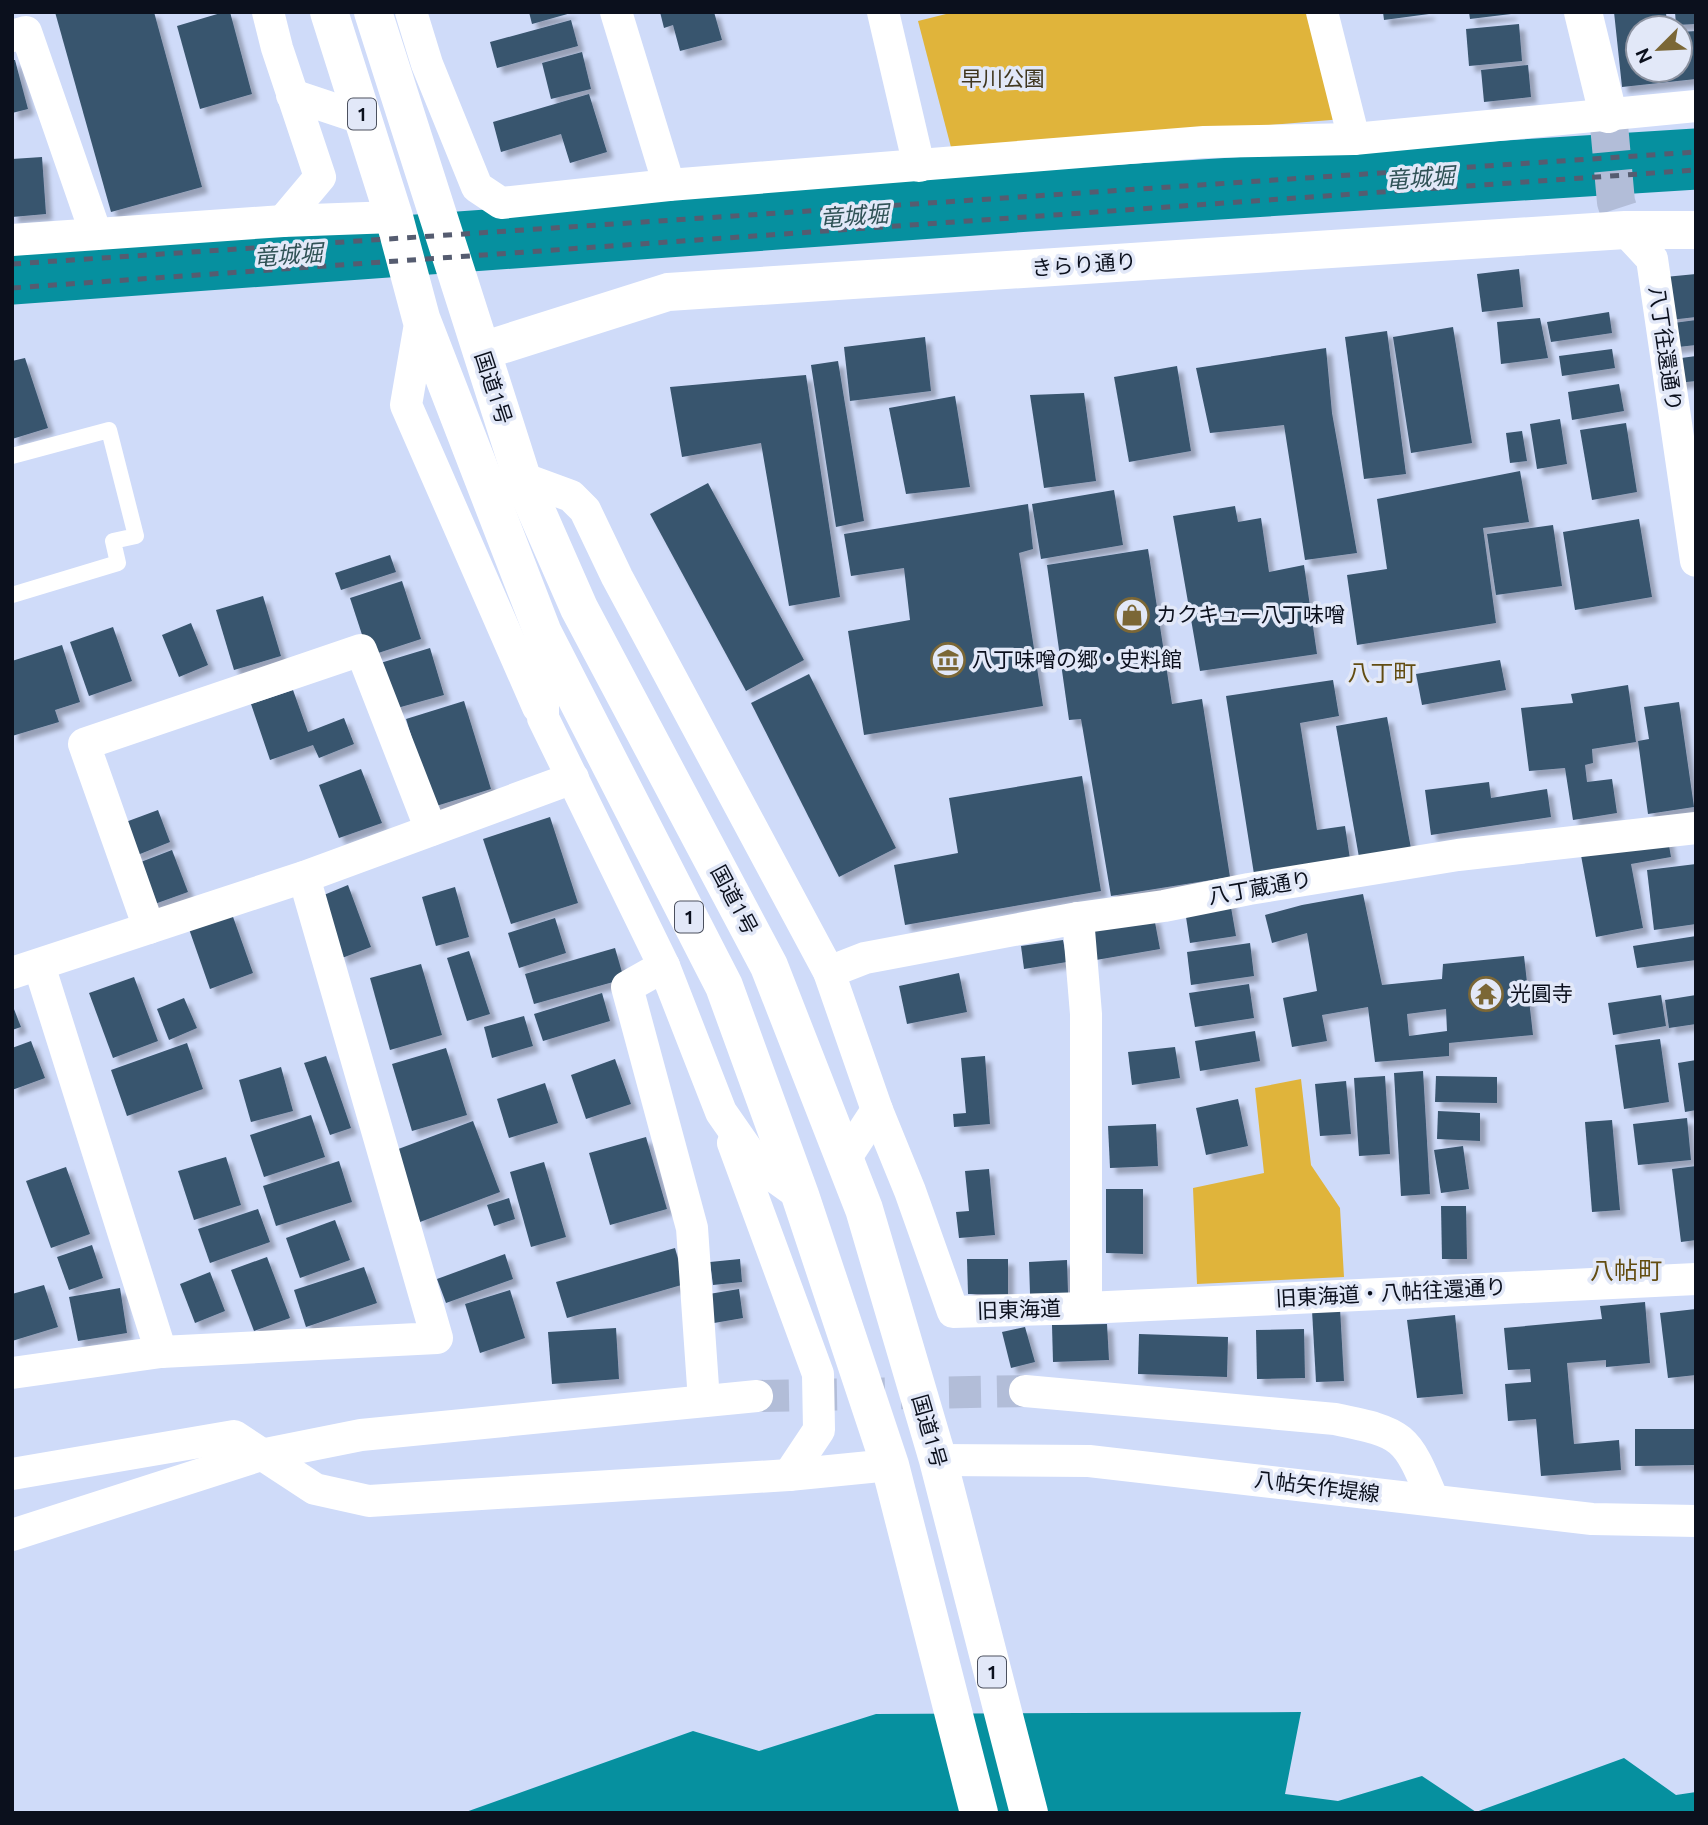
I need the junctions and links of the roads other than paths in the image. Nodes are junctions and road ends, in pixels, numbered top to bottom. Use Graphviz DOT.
graph roads {
  1 [pos="268,12"];
  2 [pos="330,12"];
  3 [pos="373,12"];
  4 [pos="411,12"];
  5 [pos="616,12"];
  6 [pos="1322,12"];
  7 [pos="1583,12"];
  8 [pos="889,13"];
  9 [pos="12,36"];
  10 [pos="427,64"];
  11 [pos="292,95"];
  12 [pos="1696,106"];
  13 [pos="403,107"];
  14 [pos="1608,114"];
  15 [pos="364,119"];
  16 [pos="1354,139"];
  17 [pos="919,166"];
  18 [pos="669,185"];
  19 [pos="394,217"];
  20 [pos="283,221"];
  21 [pos="1625,230"];
  22 [pos="1696,230"];
  23 [pos="96,234"];
  24 [pos="12,240"];
  25 [pos="421,317"];
  26 [pos="482,351"];
  27 [pos="12,456"];
  28 [pos="522,478"];
  29 [pos="1696,561"];
  30 [pos="12,595"];
  31 [pos="543,633"];
  32 [pos="543,718"];
  33 [pos="573,778"];
  34 [pos="1696,828"];
  35 [pos="431,830"];
  36 [pos="304,877"];
  37 [pos="1078,918"];
  38 [pos="149,928"];
  39 [pos="664,966"];
  40 [pos="26,969"];
  41 [pos="829,972"];
  42 [pos="877,1110"];
  43 [pos="721,1112"];
  44 [pos="845,1159"];
  45 [pos="800,1195"];
  46 [pos="1696,1279"];
  47 [pos="1086,1308"];
  48 [pos="160,1352"];
  49 [pos="12,1373"];
  50 [pos="1026,1391"];
  51 [pos="757,1396"];
  52 [pos="704,1401"];
  53 [pos="261,1455"];
  54 [pos="938,1460"];
  55 [pos="890,1465"];
  56 [pos="12,1474"];
  57 [pos="789,1475"];
  58 [pos="1433,1500"];
  59 [pos="1696,1521"];
  60 [pos="12,1535"];
  61 [pos="979,1813"];
  62 [pos="1029,1813"];
  1 -- 11 [label="street"];
  2 -- 15 [label="main road, 国道1号 / 1"];
  3 -- 13 [label="main road, 国道1号 / 1"];
  4 -- 10 [label="street"];
  5 -- 18 [label="street"];
  6 -- 16 [label="street"];
  7 -- 14 [label="main road"];
  8 -- 17 [label="street"];
  9 -- 23 [label="street"];
  10 -- 13 [label="street"];
  10 -- 18 [label="street"];
  11 -- 15 [label="street"];
  11 -- 20 [label="street"];
  12 -- 14 [label="street"];
  13 -- 26 [label="main road, 国道1号 / 1"];
  14 -- 16 [label="street"];
  15 -- 19 [label="main road, 国道1号 / 1"];
  16 -- 17 [label="street"];
  17 -- 18 [label="street"];
  19 -- 20 [label="street"];
  19 -- 25 [label="main road, 国道1号 / 1"];
  20 -- 23 [label="street"];
  21 -- 22 [label="main road, きらり通り"];
  21 -- 26 [label="main road, きらり通り"];
  21 -- 29 [label="street, 八丁往還通り"];
  23 -- 24 [label="street"];
  25 -- 31 [label="main road, 国道1号 / 1"];
  25 -- 32 [label="street"];
  26 -- 28 [label="main road, 国道1号 / 1"];
  27 -- 30 [label="lane"];
  28 -- 41 [label="street"];
  28 -- 44 [label="main road, 国道1号 / 1"];
  31 -- 32 [label="street"];
  31 -- 45 [label="main road, 国道1号 / 1"];
  32 -- 33 [label="street"];
  33 -- 35 [label="street"];
  33 -- 39 [label="street"];
  34 -- 37 [label="street, 八丁蔵通り"];
  35 -- 36 [label="street"];
  35 -- 38 [label="street"];
  36 -- 38 [label="street"];
  36 -- 48 [label="street"];
  37 -- 41 [label="street, 八丁蔵通り"];
  37 -- 47 [label="street"];
  38 -- 40 [label="street"];
  39 -- 43 [label="street"];
  39 -- 52 [label="street"];
  40 -- 48 [label="street"];
  41 -- 42 [label="street"];
  42 -- 44 [label="street"];
  42 -- 47 [label="street, 旧東海道"];
  43 -- 45 [label="street"];
  43 -- 57 [label="street"];
  44 -- 54 [label="main road, 国道1号 / 1"];
  45 -- 55 [label="main road, 国道1号 / 1"];
  46 -- 47 [label="street, 旧東海道・八帖往還通り"];
  48 -- 49 [label="street"];
  50 -- 58 [label="street"];
  51 -- 52 [label="street"];
  52 -- 53 [label="street"];
  53 -- 56 [label="street"];
  53 -- 57 [label="street"];
  53 -- 60 [label="street"];
  54 -- 58 [label="street, 八帖矢作堤線"];
  54 -- 62 [label="main road, 国道1号 / 1"];
  55 -- 57 [label="street"];
  55 -- 61 [label="main road, 国道1号 / 1"];
  58 -- 59 [label="street, 八帖矢作堤線"];
}
